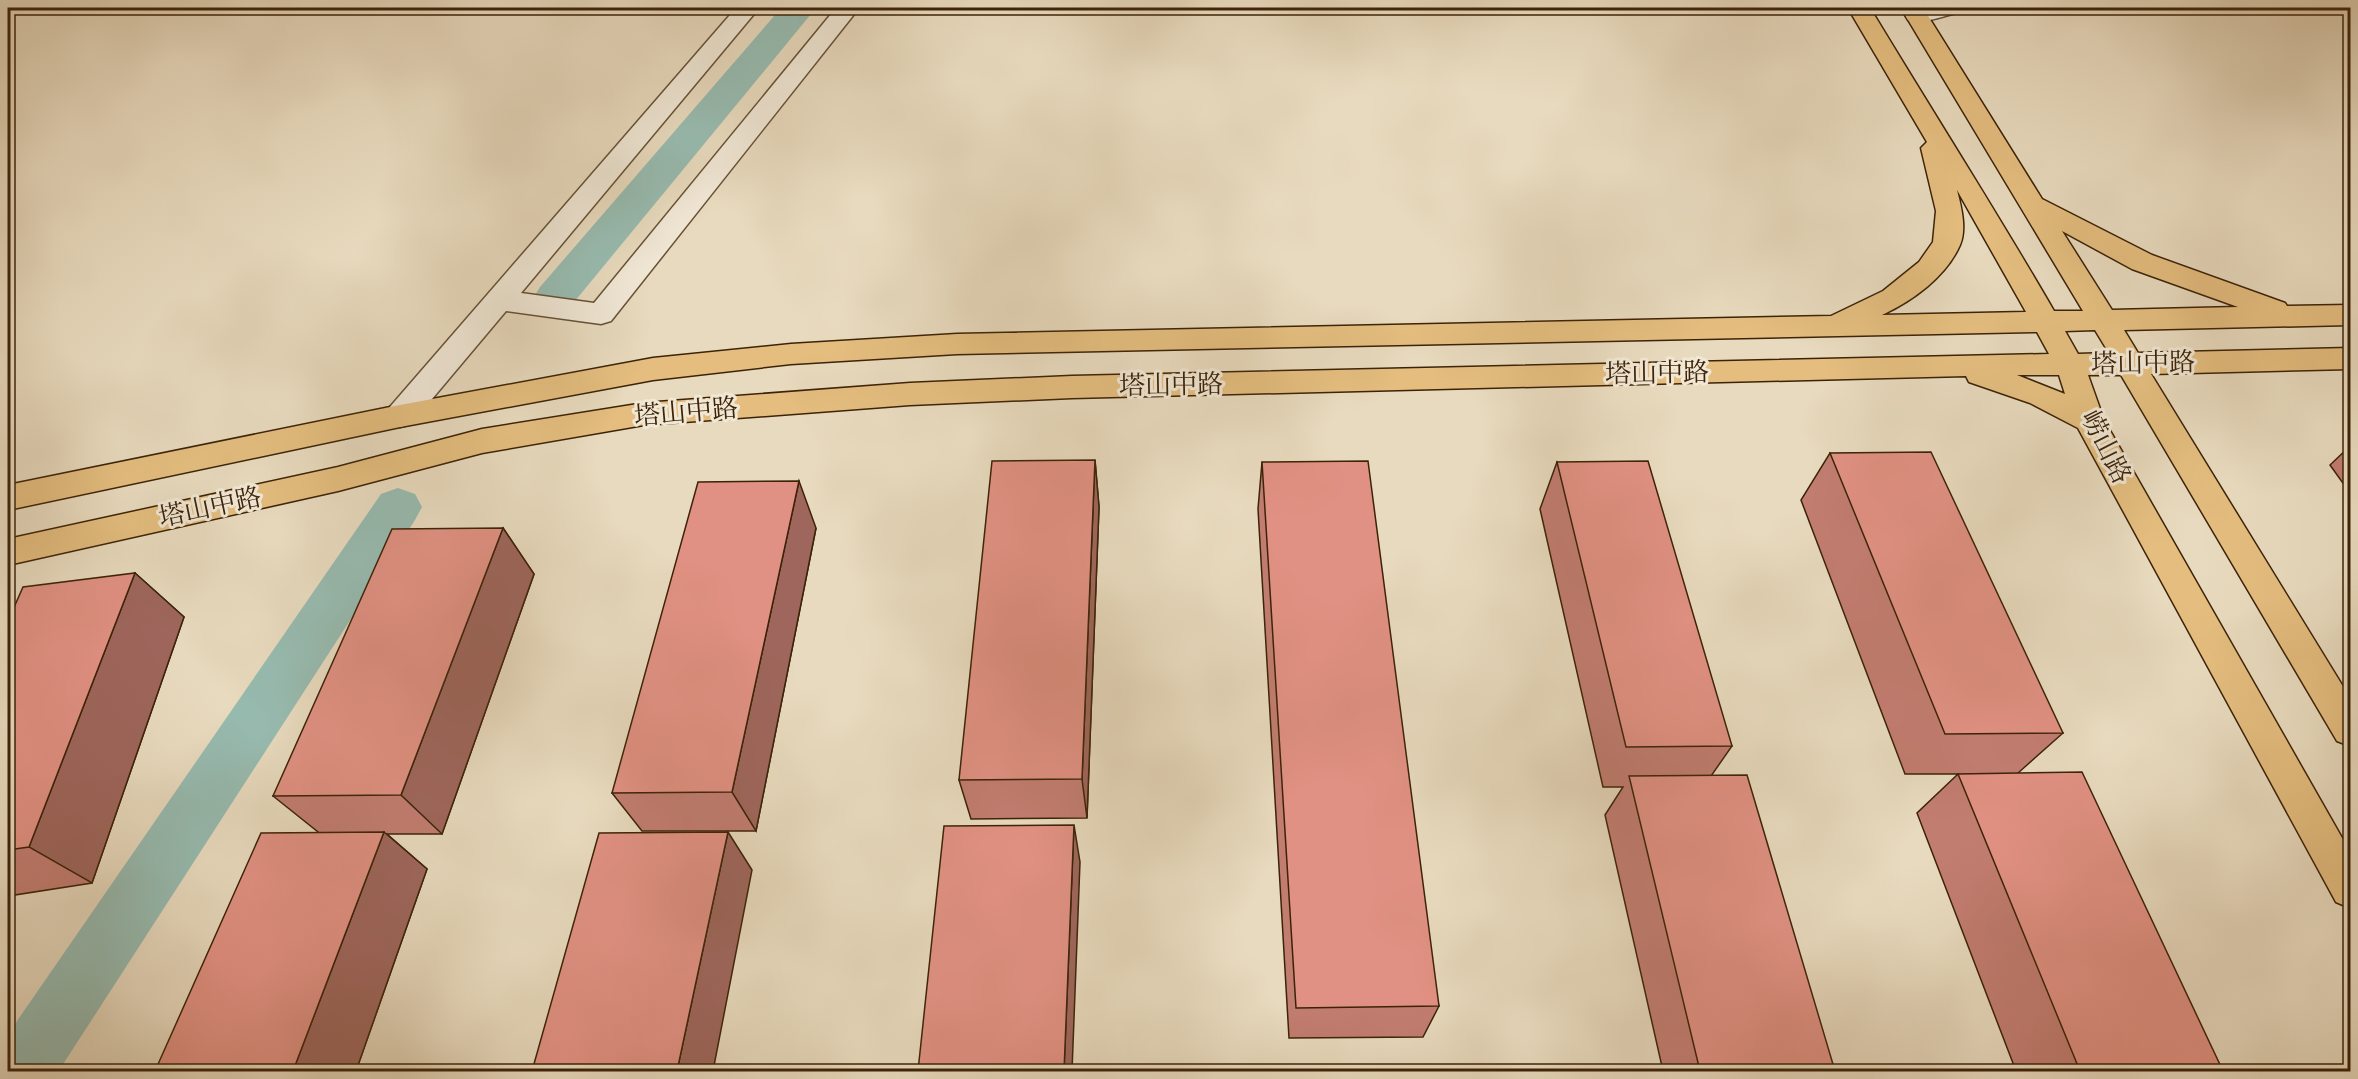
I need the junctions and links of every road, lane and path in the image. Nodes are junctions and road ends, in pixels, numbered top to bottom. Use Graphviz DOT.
graph roads {
  1 [pos="748,8"];
  2 [pos="848,8"];
  3 [pos="1859,8"];
  4 [pos="1948,8"];
  5 [pos="1914,11"];
  6 [pos="1929,126"];
  7 [pos="2032,204"];
  8 [pos="500,300"];
  9 [pos="2350,315"];
  10 [pos="2293,317"];
  11 [pos="2104,321"];
  12 [pos="2046,323"];
  13 [pos="1828,327"];
  14 [pos="2350,358"];
  15 [pos="2198,362"];
  16 [pos="2130,364"];
  17 [pos="1946,365"];
  18 [pos="2070,365"];
  19 [pos="400,416"];
  20 [pos="2089,420"];
  21 [pos="2173,434"];
  22 [pos="8,498"];
  23 [pos="8,552"];
  24 [pos="2350,730"];
  25 [pos="2350,889"];
  1 -- 8 [label="street"];
  2 -- 8 [label="street"];
  3 -- 6 [label="main road, 崂山路"];
  4 -- 5 [label="street"];
  5 -- 7 [label="main road"];
  6 -- 12 [label="main road, 崂山路"];
  6 -- 13 [label="main road"];
  7 -- 10 [label="main road"];
  7 -- 11 [label="main road"];
  8 -- 19 [label="street"];
  9 -- 10 [label="main road, 塔山中路"];
  10 -- 11 [label="main road, 塔山中路"];
  11 -- 12 [label="main road, 塔山中路"];
  11 -- 16 [label="main road"];
  12 -- 13 [label="main road, 塔山中路"];
  12 -- 18 [label="main road, 崂山路"];
  13 -- 19 [label="main road, 塔山中路"];
  14 -- 15 [label="main road, 塔山中路"];
  15 -- 16 [label="main road, 塔山中路"];
  15 -- 21 [label="main road"];
  16 -- 18 [label="main road, 塔山中路"];
  16 -- 21 [label="main road"];
  17 -- 18 [label="main road, 塔山中路"];
  17 -- 20 [label="main road"];
  17 -- 23 [label="main road, 塔山中路"];
  18 -- 20 [label="main road, 崂山路"];
  19 -- 22 [label="main road, 塔山中路"];
  20 -- 25 [label="main road, 崂山路"];
  21 -- 24 [label="main road"];
}
